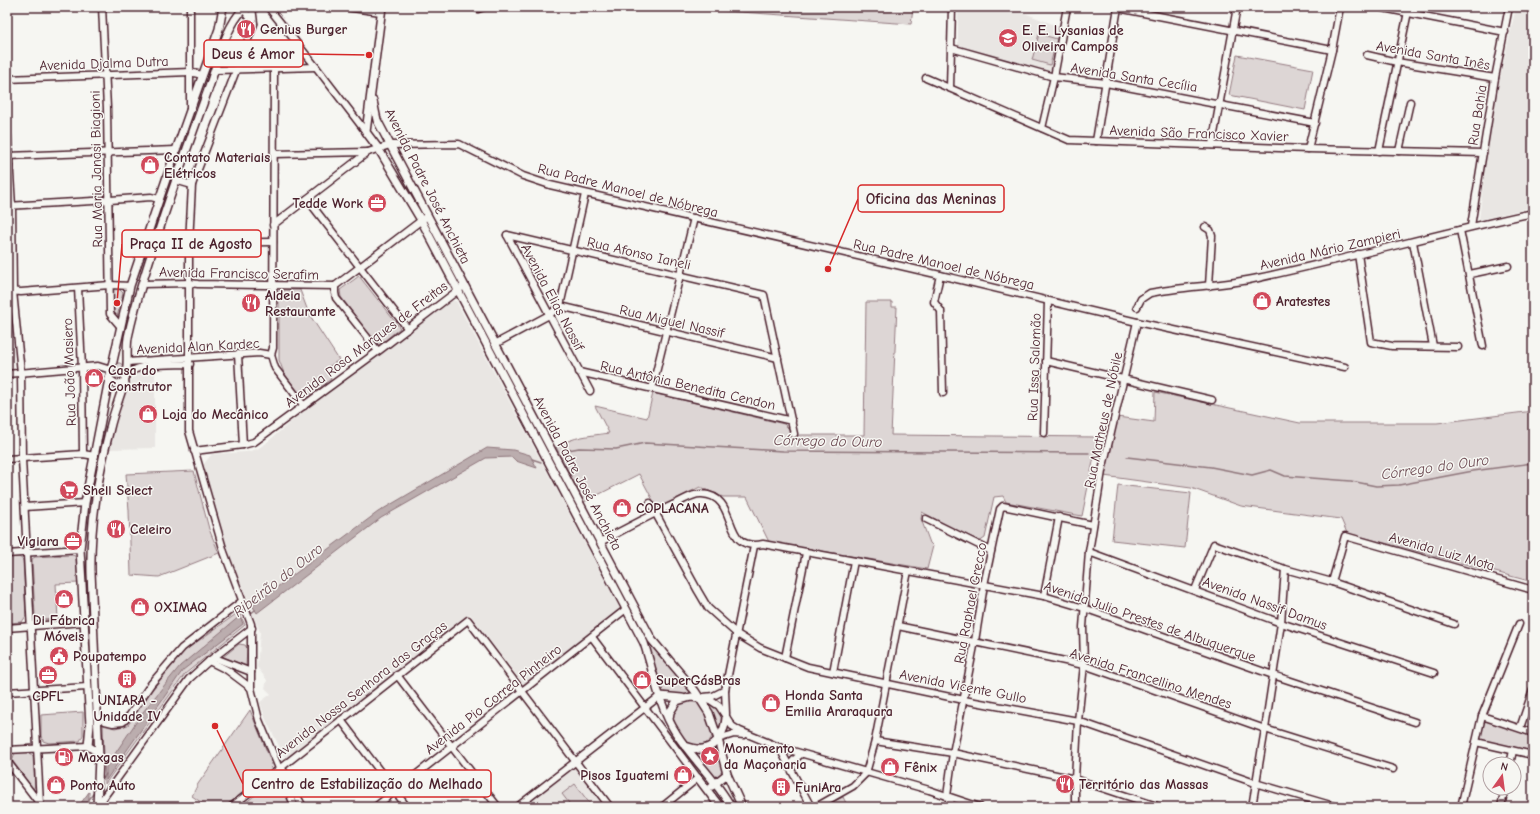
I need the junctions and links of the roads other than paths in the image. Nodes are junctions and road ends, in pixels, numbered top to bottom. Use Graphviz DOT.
graph roads {
  1 [pos="102,7"];
  2 [pos="190,7"];
  3 [pos="223,7"];
  4 [pos="252,7"];
  5 [pos="268,7"];
  6 [pos="345,7"];
  7 [pos="952,7"];
  8 [pos="1067,7"];
  9 [pos="1237,7"];
  10 [pos="1340,7"];
  11 [pos="1378,7"];
  12 [pos="1509,7"];
  13 [pos="244,8"];
  14 [pos="1118,8"];
  15 [pos="381,10"];
  16 [pos="1408,10"];
  17 [pos="254,24"];
  18 [pos="1233,30"];
  19 [pos="1505,32"];
  20 [pos="951,48"];
  21 [pos="1332,50"];
  22 [pos="1367,55"];
  23 [pos="1397,62"];
  24 [pos="316,67"];
  25 [pos="274,69"];
  26 [pos="216,70"];
  27 [pos="236,70"];
  28 [pos="190,72"];
  29 [pos="202,75"];
  30 [pos="106,76"];
  31 [pos="1054,77"];
  32 [pos="926,78"];
  33 [pos="1495,78"];
  34 [pos="7,79"];
  35 [pos="1106,83"];
  36 [pos="209,87"];
  37 [pos="950,88"];
  38 [pos="371,95"];
  39 [pos="1410,102"];
  40 [pos="1218,104"];
  41 [pos="190,112"];
  42 [pos="1315,123"];
  43 [pos="7,125"];
  44 [pos="1042,128"];
  45 [pos="366,132"];
  46 [pos="1096,141"];
  47 [pos="390,145"];
  48 [pos="1212,146"];
  49 [pos="378,148"];
  50 [pos="1308,149"];
  51 [pos="176,150"];
  52 [pos="1379,151"];
  53 [pos="1400,151"];
  54 [pos="108,152"];
  55 [pos="368,152"];
  56 [pos="1483,153"];
  57 [pos="274,154"];
  58 [pos="8,156"];
  59 [pos="175,180"];
  60 [pos="192,185"];
  61 [pos="585,194"];
  62 [pos="159,199"];
  63 [pos="307,199"];
  64 [pos="110,200"];
  65 [pos="10,206"];
  66 [pos="1533,213"];
  67 [pos="427,216"];
  68 [pos="694,218"];
  69 [pos="421,220"];
  70 [pos="273,225"];
  71 [pos="1471,226"];
  72 [pos="1205,227"];
  73 [pos="1460,230"];
  74 [pos="507,235"];
  75 [pos="189,242"];
  76 [pos="273,242"];
  77 [pos="1412,242"];
  78 [pos="573,249"];
  79 [pos="1358,254"];
  80 [pos="1508,266"];
  81 [pos="360,268"];
  82 [pos="1470,274"];
  83 [pos="681,275"];
  84 [pos="940,275"];
  85 [pos="190,283"];
  86 [pos="142,284"];
  87 [pos="273,284"];
  88 [pos="464,285"];
  89 [pos="110,286"];
  90 [pos="130,286"];
  91 [pos="335,286"];
  92 [pos="1209,286"];
  93 [pos="78,288"];
  94 [pos="458,290"];
  95 [pos="10,291"];
  96 [pos="1048,301"];
  97 [pos="560,306"];
  98 [pos="1137,307"];
  99 [pos="549,315"];
  100 [pos="1137,322"];
  101 [pos="121,327"];
  102 [pos="408,329"];
  103 [pos="666,332"];
  104 [pos="496,344"];
  105 [pos="1433,346"];
  106 [pos="1483,346"];
  107 [pos="1458,347"];
  108 [pos="378,351"];
  109 [pos="238,354"];
  110 [pos="270,355"];
  111 [pos="778,358"];
  112 [pos="190,361"];
  113 [pos="1046,361"];
  114 [pos="113,362"];
  115 [pos="127,362"];
  116 [pos="1345,367"];
  117 [pos="82,368"];
  118 [pos="111,370"];
  119 [pos="580,372"];
  120 [pos="21,373"];
  121 [pos="7,374"];
  122 [pos="126,375"];
  123 [pos="109,379"];
  124 [pos="1123,380"];
  125 [pos="124,383"];
  126 [pos="652,389"];
  127 [pos="590,391"];
  128 [pos="943,393"];
  129 [pos="1212,400"];
  130 [pos="304,406"];
  131 [pos="792,421"];
  132 [pos="1044,433"];
  133 [pos="794,434"];
  134 [pos="243,445"];
  135 [pos="194,451"];
  136 [pos="84,454"];
  137 [pos="95,456"];
  138 [pos="22,459"];
  139 [pos="7,460"];
  140 [pos="85,503"];
  141 [pos="650,503"];
  142 [pos="26,507"];
  143 [pos="655,513"];
  144 [pos="1059,518"];
  145 [pos="926,519"];
  146 [pos="1093,525"];
  147 [pos="600,542"];
  148 [pos="754,546"];
  149 [pos="80,549"];
  150 [pos="992,551"];
  151 [pos="1089,552"];
  152 [pos="27,553"];
  153 [pos="806,553"];
  154 [pos="7,554"];
  155 [pos="854,561"];
  156 [pos="1285,569"];
  157 [pos="908,571"];
  158 [pos="1332,582"];
  159 [pos="984,585"];
  160 [pos="1195,590"];
  161 [pos="1533,590"];
  162 [pos="1044,596"];
  163 [pos="242,601"];
  164 [pos="1084,608"];
  165 [pos="626,609"];
  166 [pos="84,622"];
  167 [pos="1281,622"];
  168 [pos="1454,624"];
  169 [pos="1519,624"];
  170 [pos="31,626"];
  171 [pos="251,626"];
  172 [pos="898,626"];
  173 [pos="7,628"];
  174 [pos="737,634"];
  175 [pos="592,637"];
  176 [pos="975,642"];
  177 [pos="234,643"];
  178 [pos="252,646"];
  179 [pos="785,658"];
  180 [pos="212,660"];
  181 [pos="1084,665"];
  182 [pos="251,672"];
  183 [pos="832,672"];
  184 [pos="1434,673"];
  185 [pos="398,675"];
  186 [pos="1273,675"];
  187 [pos="886,683"];
  188 [pos="87,687"];
  189 [pos="251,688"];
  190 [pos="34,690"];
  191 [pos="725,690"];
  192 [pos="1533,690"];
  193 [pos="7,692"];
  194 [pos="522,692"];
  195 [pos="660,696"];
  196 [pos="682,698"];
  197 [pos="700,698"];
  198 [pos="964,700"];
  199 [pos="646,708"];
  200 [pos="1482,716"];
  201 [pos="98,717"];
  202 [pos="726,718"];
  203 [pos="668,719"];
  204 [pos="341,720"];
  205 [pos="1078,721"];
  206 [pos="1415,722"];
  207 [pos="1520,728"];
  208 [pos="1266,729"];
  209 [pos="1533,733"];
  210 [pos="754,737"];
  211 [pos="718,739"];
  212 [pos="875,741"];
  213 [pos="1476,742"];
  214 [pos="88,746"];
  215 [pos="451,746"];
  216 [pos="685,746"];
  217 [pos="779,747"];
  218 [pos="37,748"];
  219 [pos="7,750"];
  220 [pos="1513,751"];
  221 [pos="801,754"];
  222 [pos="953,754"];
  223 [pos="1533,755"];
  224 [pos="1512,756"];
  225 [pos="99,757"];
  226 [pos="7,761"];
  227 [pos="575,761"];
  228 [pos="279,766"];
  229 [pos="789,766"];
  230 [pos="1393,769"];
  231 [pos="866,773"];
  232 [pos="727,774"];
  233 [pos="698,778"];
  234 [pos="1075,779"];
  235 [pos="715,783"];
  236 [pos="1255,783"];
  237 [pos="705,787"];
  238 [pos="395,792"];
  239 [pos="947,796"];
  240 [pos="1503,796"];
  241 [pos="41,806"];
  242 [pos="98,807"];
  243 [pos="231,807"];
  244 [pos="295,807"];
  245 [pos="303,807"];
  246 [pos="375,807"];
  247 [pos="407,807"];
  248 [pos="498,807"];
  249 [pos="517,807"];
  250 [pos="610,807"];
  251 [pos="662,807"];
  252 [pos="720,807"];
  253 [pos="731,807"];
  254 [pos="742,807"];
  255 [pos="811,807"];
  256 [pos="816,807"];
  257 [pos="953,807"];
  258 [pos="980,807"];
  259 [pos="1075,807"];
  260 [pos="1160,807"];
  261 [pos="1252,807"];
  262 [pos="1337,807"];
  263 [pos="1461,807"];
  264 [pos="1501,807"];
  1 -- 30 [label="street, Rua Maria Janasi Biagioni"];
  2 -- 28 [label="street"];
  3 -- 29 [label="main road"];
  4 -- 17 [label="street"];
  5 -- 24 [label="street"];
  6 -- 15 [label="street"];
  7 -- 20 [label="street"];
  8 -- 31 [label="street"];
  9 -- 18 [label="street"];
  10 -- 21 [label="street"];
  11 -- 16 [label="street"];
  12 -- 19 [label="street, Rua Bahia"];
  13 -- 17 [label="street"];
  13 -- 26 [label="main road"];
  14 -- 18 [label="street"];
  14 -- 35 [label="street"];
  15 -- 38 [label="main road"];
  16 -- 19 [label="street"];
  16 -- 23 [label="street"];
  17 -- 27 [label="street"];
  18 -- 21 [label="street"];
  18 -- 40 [label="street"];
  19 -- 33 [label="street, Rua Bahia"];
  20 -- 31 [label="street, Avenida Santa Cecília"];
  20 -- 37 [label="street"];
  21 -- 42 [label="street"];
  22 -- 23 [label="street, Avenida Santa Inês"];
  23 -- 33 [label="street, Avenida Santa Inês"];
  23 -- 52 [label="street"];
  24 -- 25 [label="street"];
  24 -- 45 [label="street"];
  25 -- 27 [label="street"];
  25 -- 57 [label="street"];
  26 -- 27 [label="street"];
  26 -- 36 [label="main road"];
  27 -- 60 [label="street"];
  28 -- 29 [label="street, Avenida Djalma Dutra"];
  28 -- 30 [label="street, Avenida Djalma Dutra"];
  28 -- 41 [label="street"];
  29 -- 36 [label="main road"];
  29 -- 41 [label="main road"];
  30 -- 34 [label="street, Avenida Djalma Dutra"];
  30 -- 54 [label="street, Rua Maria Janasi Biagioni"];
  31 -- 35 [label="street, Avenida Santa Cecília"];
  31 -- 44 [label="street"];
  32 -- 37 [label="street, Avenida São Francisco Xavier"];
  33 -- 56 [label="street, Rua Bahia"];
  35 -- 40 [label="street, Avenida Santa Cecília"];
  35 -- 46 [label="street"];
  36 -- 59 [label="main road"];
  37 -- 44 [label="street, Avenida São Francisco Xavier"];
  38 -- 45 [label="main road, Avenida Padre José Anchieta"];
  38 -- 47 [label="main road, Avenida Padre José Anchieta"];
  39 -- 53 [label="street"];
  40 -- 42 [label="street, Avenida Santa Cecília"];
  40 -- 48 [label="street"];
  41 -- 51 [label="main road"];
  42 -- 50 [label="street"];
  43 -- 58 [label="street"];
  44 -- 46 [label="street, Avenida São Francisco Xavier"];
  45 -- 49 [label="main road, Avenida Padre José Anchieta"];
  46 -- 48 [label="street, Avenida São Francisco Xavier"];
  47 -- 49 [label="street, Rua Padre Manoel de Nóbrega"];
  47 -- 61 [label="street, Rua Padre Manoel de Nóbrega"];
  47 -- 67 [label="main road, Avenida Padre José Anchieta"];
  48 -- 50 [label="street, Avenida São Francisco Xavier"];
  49 -- 55 [label="street, Rua Padre Manoel de Nóbrega"];
  49 -- 69 [label="main road, Avenida Padre José Anchieta"];
  50 -- 52 [label="street, Avenida São Francisco Xavier"];
  51 -- 54 [label="street"];
  51 -- 62 [label="main road"];
  52 -- 53 [label="street, Avenida São Francisco Xavier"];
  53 -- 56 [label="street, Avenida São Francisco Xavier"];
  54 -- 58 [label="street"];
  54 -- 64 [label="street, Rua Maria Janasi Biagioni"];
  55 -- 57 [label="street"];
  55 -- 63 [label="street"];
  56 -- 71 [label="street, Rua Bahia"];
  57 -- 70 [label="street"];
  58 -- 65 [label="street"];
  59 -- 60 [label="street"];
  59 -- 86 [label="main road"];
  60 -- 75 [label="street"];
  61 -- 68 [label="street, Rua Padre Manoel de Nóbrega"];
  61 -- 78 [label="street"];
  62 -- 64 [label="street"];
  62 -- 90 [label="main road"];
  63 -- 70 [label="street"];
  63 -- 81 [label="street"];
  64 -- 65 [label="street"];
  64 -- 89 [label="street, Rua Maria Janasi Biagioni"];
  65 -- 95 [label="street"];
  66 -- 71 [label="street, Avenida Mário Zampieri"];
  67 -- 69 [label="street"];
  67 -- 88 [label="main road, Avenida Padre José Anchieta"];
  68 -- 83 [label="street"];
  68 -- 84 [label="street, Rua Padre Manoel de Nóbrega"];
  69 -- 81 [label="street"];
  69 -- 94 [label="main road, Avenida Padre José Anchieta"];
  70 -- 76 [label="street"];
  71 -- 73 [label="street, Avenida Mário Zampieri"];
  72 -- 92 [label="street"];
  73 -- 77 [label="street, Avenida Mário Zampieri"];
  73 -- 82 [label="street"];
  74 -- 78 [label="street, Rua Afonso Ianeli"];
  74 -- 99 [label="street, Avenida Elias Nassif"];
  75 -- 76 [label="street"];
  75 -- 85 [label="street"];
  76 -- 87 [label="street"];
  77 -- 79 [label="street, Avenida Mário Zampieri"];
  77 -- 105 [label="street"];
  78 -- 83 [label="street, Rua Afonso Ianeli"];
  78 -- 97 [label="street"];
  79 -- 92 [label="street, Avenida Mário Zampieri"];
  79 -- 105 [label="street"];
  80 -- 82 [label="street"];
  81 -- 91 [label="street"];
  81 -- 102 [label="street"];
  82 -- 106 [label="street"];
  83 -- 103 [label="street"];
  83 -- 111 [label="street, Rua Afonso Ianeli"];
  84 -- 96 [label="street, Rua Padre Manoel de Nóbrega"];
  84 -- 128 [label="street"];
  85 -- 86 [label="street, Avenida Francisco Serafim"];
  85 -- 87 [label="street, Avenida Francisco Serafim"];
  85 -- 112 [label="street"];
  86 -- 115 [label="main road"];
  87 -- 91 [label="street, Avenida Francisco Serafim"];
  87 -- 110 [label="street"];
  88 -- 94 [label="street, Avenida Rosa Marques de Freitas"];
  88 -- 104 [label="main road, Avenida Padre José Anchieta"];
  89 -- 90 [label="street"];
  89 -- 93 [label="street"];
  89 -- 101 [label="street, Rua Maria Janasi Biagioni"];
  90 -- 101 [label="main road"];
  91 -- 108 [label="street"];
  92 -- 98 [label="street, Avenida Mário Zampieri"];
  93 -- 95 [label="street"];
  93 -- 117 [label="street, Rua João Masiero"];
  94 -- 102 [label="street, Avenida Rosa Marques de Freitas"];
  94 -- 165 [label="main road, Avenida Padre José Anchieta"];
  95 -- 120 [label="street"];
  96 -- 100 [label="street, Rua Padre Manoel de Nóbrega"];
  96 -- 113 [label="street, Rua Issa Salomão"];
  97 -- 99 [label="street"];
  97 -- 103 [label="street, Rua Miguel Nassif"];
  99 -- 104 [label="street"];
  99 -- 119 [label="street, Avenida Elias Nassif"];
  100 -- 116 [label="street, Rua Padre Manoel de Nóbrega"];
  100 -- 124 [label="street, Rua Matheus de Nóbile"];
  101 -- 114 [label="main road"];
  102 -- 108 [label="street, Avenida Rosa Marques de Freitas"];
  103 -- 111 [label="street, Rua Miguel Nassif"];
  103 -- 126 [label="street"];
  104 -- 147 [label="main road, Avenida Padre José Anchieta"];
  105 -- 107 [label="street"];
  108 -- 130 [label="street, Avenida Rosa Marques de Freitas"];
  109 -- 110 [label="street, Avenida Alan Kardec"];
  109 -- 112 [label="street, Avenida Alan Kardec"];
  109 -- 134 [label="street"];
  110 -- 130 [label="street"];
  111 -- 131 [label="street"];
  112 -- 115 [label="street, Avenida Alan Kardec"];
  112 -- 122 [label="street, Avenida Alan Kardec"];
  112 -- 135 [label="street"];
  113 -- 124 [label="street"];
  113 -- 132 [label="street, Rua Issa Salomão"];
  114 -- 115 [label="main road"];
  114 -- 118 [label="main road"];
  115 -- 122 [label="main road"];
  117 -- 118 [label="street"];
  117 -- 120 [label="street"];
  117 -- 136 [label="street, Rua João Masiero"];
  118 -- 123 [label="main road"];
  119 -- 126 [label="street, Rua Antônia Benedita Cendon"];
  119 -- 127 [label="street, Avenida Elias Nassif"];
  120 -- 121 [label="street"];
  120 -- 138 [label="street"];
  122 -- 125 [label="main road"];
  123 -- 125 [label="main road"];
  123 -- 137 [label="main road"];
  124 -- 129 [label="street"];
  124 -- 146 [label="street, Rua Matheus de Nóbile"];
  125 -- 201 [label="main road"];
  126 -- 131 [label="street, Rua Antônia Benedita Cendon"];
  130 -- 134 [label="street, Avenida Rosa Marques de Freitas"];
  131 -- 133 [label="street"];
  134 -- 135 [label="street, Avenida Rosa Marques de Freitas"];
  135 -- 163 [label="street"];
  136 -- 137 [label="street"];
  136 -- 138 [label="street"];
  137 -- 140 [label="main road"];
  138 -- 139 [label="street"];
  138 -- 142 [label="street"];
  140 -- 142 [label="street"];
  140 -- 149 [label="main road"];
  141 -- 143 [label="street, Avenida Vicente Gullo"];
  142 -- 152 [label="street"];
  143 -- 147 [label="street"];
  143 -- 148 [label="street"];
  143 -- 174 [label="street, Avenida Vicente Gullo"];
  144 -- 146 [label="street"];
  144 -- 150 [label="street, Rua Raphael Grecco"];
  144 -- 162 [label="street"];
  145 -- 150 [label="street"];
  146 -- 151 [label="street, Rua Matheus de Nóbile"];
  147 -- 197 [label="main road, Avenida Padre José Anchieta"];
  148 -- 153 [label="street, Avenida Julio Prestes de Albuquerque"];
  148 -- 174 [label="street"];
  149 -- 152 [label="street"];
  149 -- 166 [label="main road"];
  150 -- 159 [label="street, Rua Raphael Grecco"];
  151 -- 160 [label="street, Avenida Nassif Damus"];
  151 -- 164 [label="street, Rua Matheus de Nóbile"];
  152 -- 154 [label="street"];
  152 -- 170 [label="street"];
  153 -- 155 [label="street, Avenida Julio Prestes de Albuquerque"];
  153 -- 179 [label="street"];
  155 -- 157 [label="street, Avenida Julio Prestes de Albuquerque"];
  155 -- 183 [label="street"];
  156 -- 158 [label="street"];
  156 -- 160 [label="street"];
  156 -- 167 [label="street"];
  157 -- 159 [label="street, Avenida Julio Prestes de Albuquerque"];
  157 -- 172 [label="street"];
  158 -- 161 [label="street, Avenida Luiz Mota"];
  158 -- 168 [label="street"];
  159 -- 162 [label="street, Avenida Julio Prestes de Albuquerque"];
  159 -- 176 [label="street, Rua Raphael Grecco"];
  160 -- 167 [label="street, Avenida Nassif Damus"];
  162 -- 164 [label="street, Avenida Julio Prestes de Albuquerque"];
  163 -- 171 [label="street"];
  163 -- 201 [label="street"];
  164 -- 181 [label="street, Rua Matheus de Nóbile"];
  164 -- 186 [label="street, Avenida Julio Prestes de Albuquerque"];
  165 -- 175 [label="street, Avenida Pio Correa Pinheiro"];
  165 -- 195 [label="main road, Avenida Padre José Anchieta"];
  166 -- 170 [label="street"];
  166 -- 188 [label="main road"];
  167 -- 184 [label="street, Avenida Nassif Damus"];
  167 -- 186 [label="street"];
  169 -- 200 [label="street"];
  170 -- 173 [label="street"];
  170 -- 190 [label="street"];
  171 -- 177 [label="street"];
  171 -- 178 [label="street"];
  172 -- 176 [label="street, Avenida Francellino Mendes"];
  172 -- 187 [label="street"];
  174 -- 179 [label="street, Avenida Vicente Gullo"];
  174 -- 191 [label="street"];
  175 -- 194 [label="street, Avenida Pio Correa Pinheiro"];
  175 -- 199 [label="street"];
  176 -- 181 [label="street, Avenida Francellino Mendes"];
  176 -- 198 [label="street, Rua Raphael Grecco"];
  177 -- 178 [label="street"];
  177 -- 180 [label="street"];
  178 -- 182 [label="street"];
  179 -- 183 [label="street, Avenida Vicente Gullo"];
  180 -- 182 [label="street"];
  180 -- 189 [label="street"];
  180 -- 242 [label="street"];
  181 -- 205 [label="street, Rua Matheus de Nóbile"];
  181 -- 208 [label="street, Avenida Francellino Mendes"];
  182 -- 189 [label="street"];
  183 -- 187 [label="street, Avenida Vicente Gullo"];
  185 -- 194 [label="street, Avenida Nossa Senhora das Graças"];
  185 -- 204 [label="street, Avenida Nossa Senhora das Graças"];
  185 -- 215 [label="street"];
  186 -- 206 [label="street, Avenida Julio Prestes de Albuquerque"];
  186 -- 208 [label="street"];
  187 -- 198 [label="street, Avenida Vicente Gullo"];
  187 -- 212 [label="street"];
  188 -- 190 [label="street"];
  188 -- 214 [label="main road"];
  189 -- 228 [label="street"];
  190 -- 193 [label="street"];
  190 -- 218 [label="street"];
  191 -- 197 [label="street"];
  191 -- 202 [label="street"];
  192 -- 207 [label="street"];
  194 -- 215 [label="street, Avenida Pio Correa Pinheiro"];
  194 -- 227 [label="street"];
  195 -- 196 [label="main road"];
  195 -- 199 [label="street"];
  195 -- 203 [label="main road, Avenida Padre José Anchieta"];
  196 -- 197 [label="main road"];
  196 -- 203 [label="main road"];
  197 -- 202 [label="street"];
  197 -- 211 [label="main road, Avenida Padre José Anchieta"];
  198 -- 205 [label="street, Avenida Vicente Gullo"];
  198 -- 222 [label="street, Rua Raphael Grecco"];
  199 -- 227 [label="street"];
  199 -- 233 [label="street"];
  200 -- 207 [label="street"];
  200 -- 213 [label="street"];
  201 -- 225 [label="main road"];
  202 -- 210 [label="street"];
  202 -- 211 [label="main road"];
  203 -- 216 [label="main road, Avenida Padre José Anchieta"];
  204 -- 228 [label="street, Avenida Nossa Senhora das Graças"];
  204 -- 238 [label="street"];
  205 -- 234 [label="street, Rua Matheus de Nóbile"];
  205 -- 236 [label="street, Avenida Vicente Gullo"];
  207 -- 209 [label="street"];
  208 -- 230 [label="street, Avenida Francellino Mendes"];
  208 -- 236 [label="street"];
  210 -- 211 [label="street"];
  210 -- 217 [label="street"];
  211 -- 216 [label="main road"];
  211 -- 232 [label="main road, Avenida Padre José Anchieta"];
  212 -- 222 [label="street"];
  212 -- 231 [label="street"];
  213 -- 220 [label="street"];
  213 -- 263 [label="street"];
  214 -- 218 [label="street"];
  214 -- 225 [label="main road"];
  215 -- 238 [label="street, Avenida Pio Correa Pinheiro"];
  215 -- 248 [label="street"];
  216 -- 235 [label="main road, Avenida Padre José Anchieta"];
  217 -- 221 [label="street"];
  217 -- 229 [label="street"];
  218 -- 219 [label="street"];
  218 -- 241 [label="street"];
  220 -- 223 [label="street"];
  220 -- 224 [label="street"];
  221 -- 229 [label="street"];
  221 -- 231 [label="street"];
  222 -- 234 [label="street"];
  222 -- 239 [label="street, Rua Raphael Grecco"];
  225 -- 242 [label="main road"];
  226 -- 241 [label="street"];
  227 -- 249 [label="street"];
  227 -- 250 [label="street"];
  228 -- 243 [label="street, Avenida Nossa Senhora das Graças"];
  228 -- 244 [label="street"];
  228 -- 245 [label="street"];
  229 -- 255 [label="street"];
  231 -- 239 [label="street"];
  231 -- 256 [label="street"];
  232 -- 235 [label="main road"];
  232 -- 254 [label="main road, Avenida Padre José Anchieta"];
  233 -- 237 [label="main road"];
  233 -- 251 [label="street"];
  234 -- 259 [label="street, Rua Matheus de Nóbile"];
  234 -- 260 [label="street"];
  235 -- 237 [label="main road"];
  235 -- 253 [label="main road, Avenida Padre José Anchieta"];
  236 -- 261 [label="street"];
  236 -- 262 [label="street, Avenida Vicente Gullo"];
  237 -- 252 [label="main road"];
  238 -- 246 [label="street, Avenida Pio Correa Pinheiro"];
  238 -- 247 [label="street"];
  239 -- 257 [label="street"];
  239 -- 258 [label="street"];
  240 -- 264 [label="street"];
}
